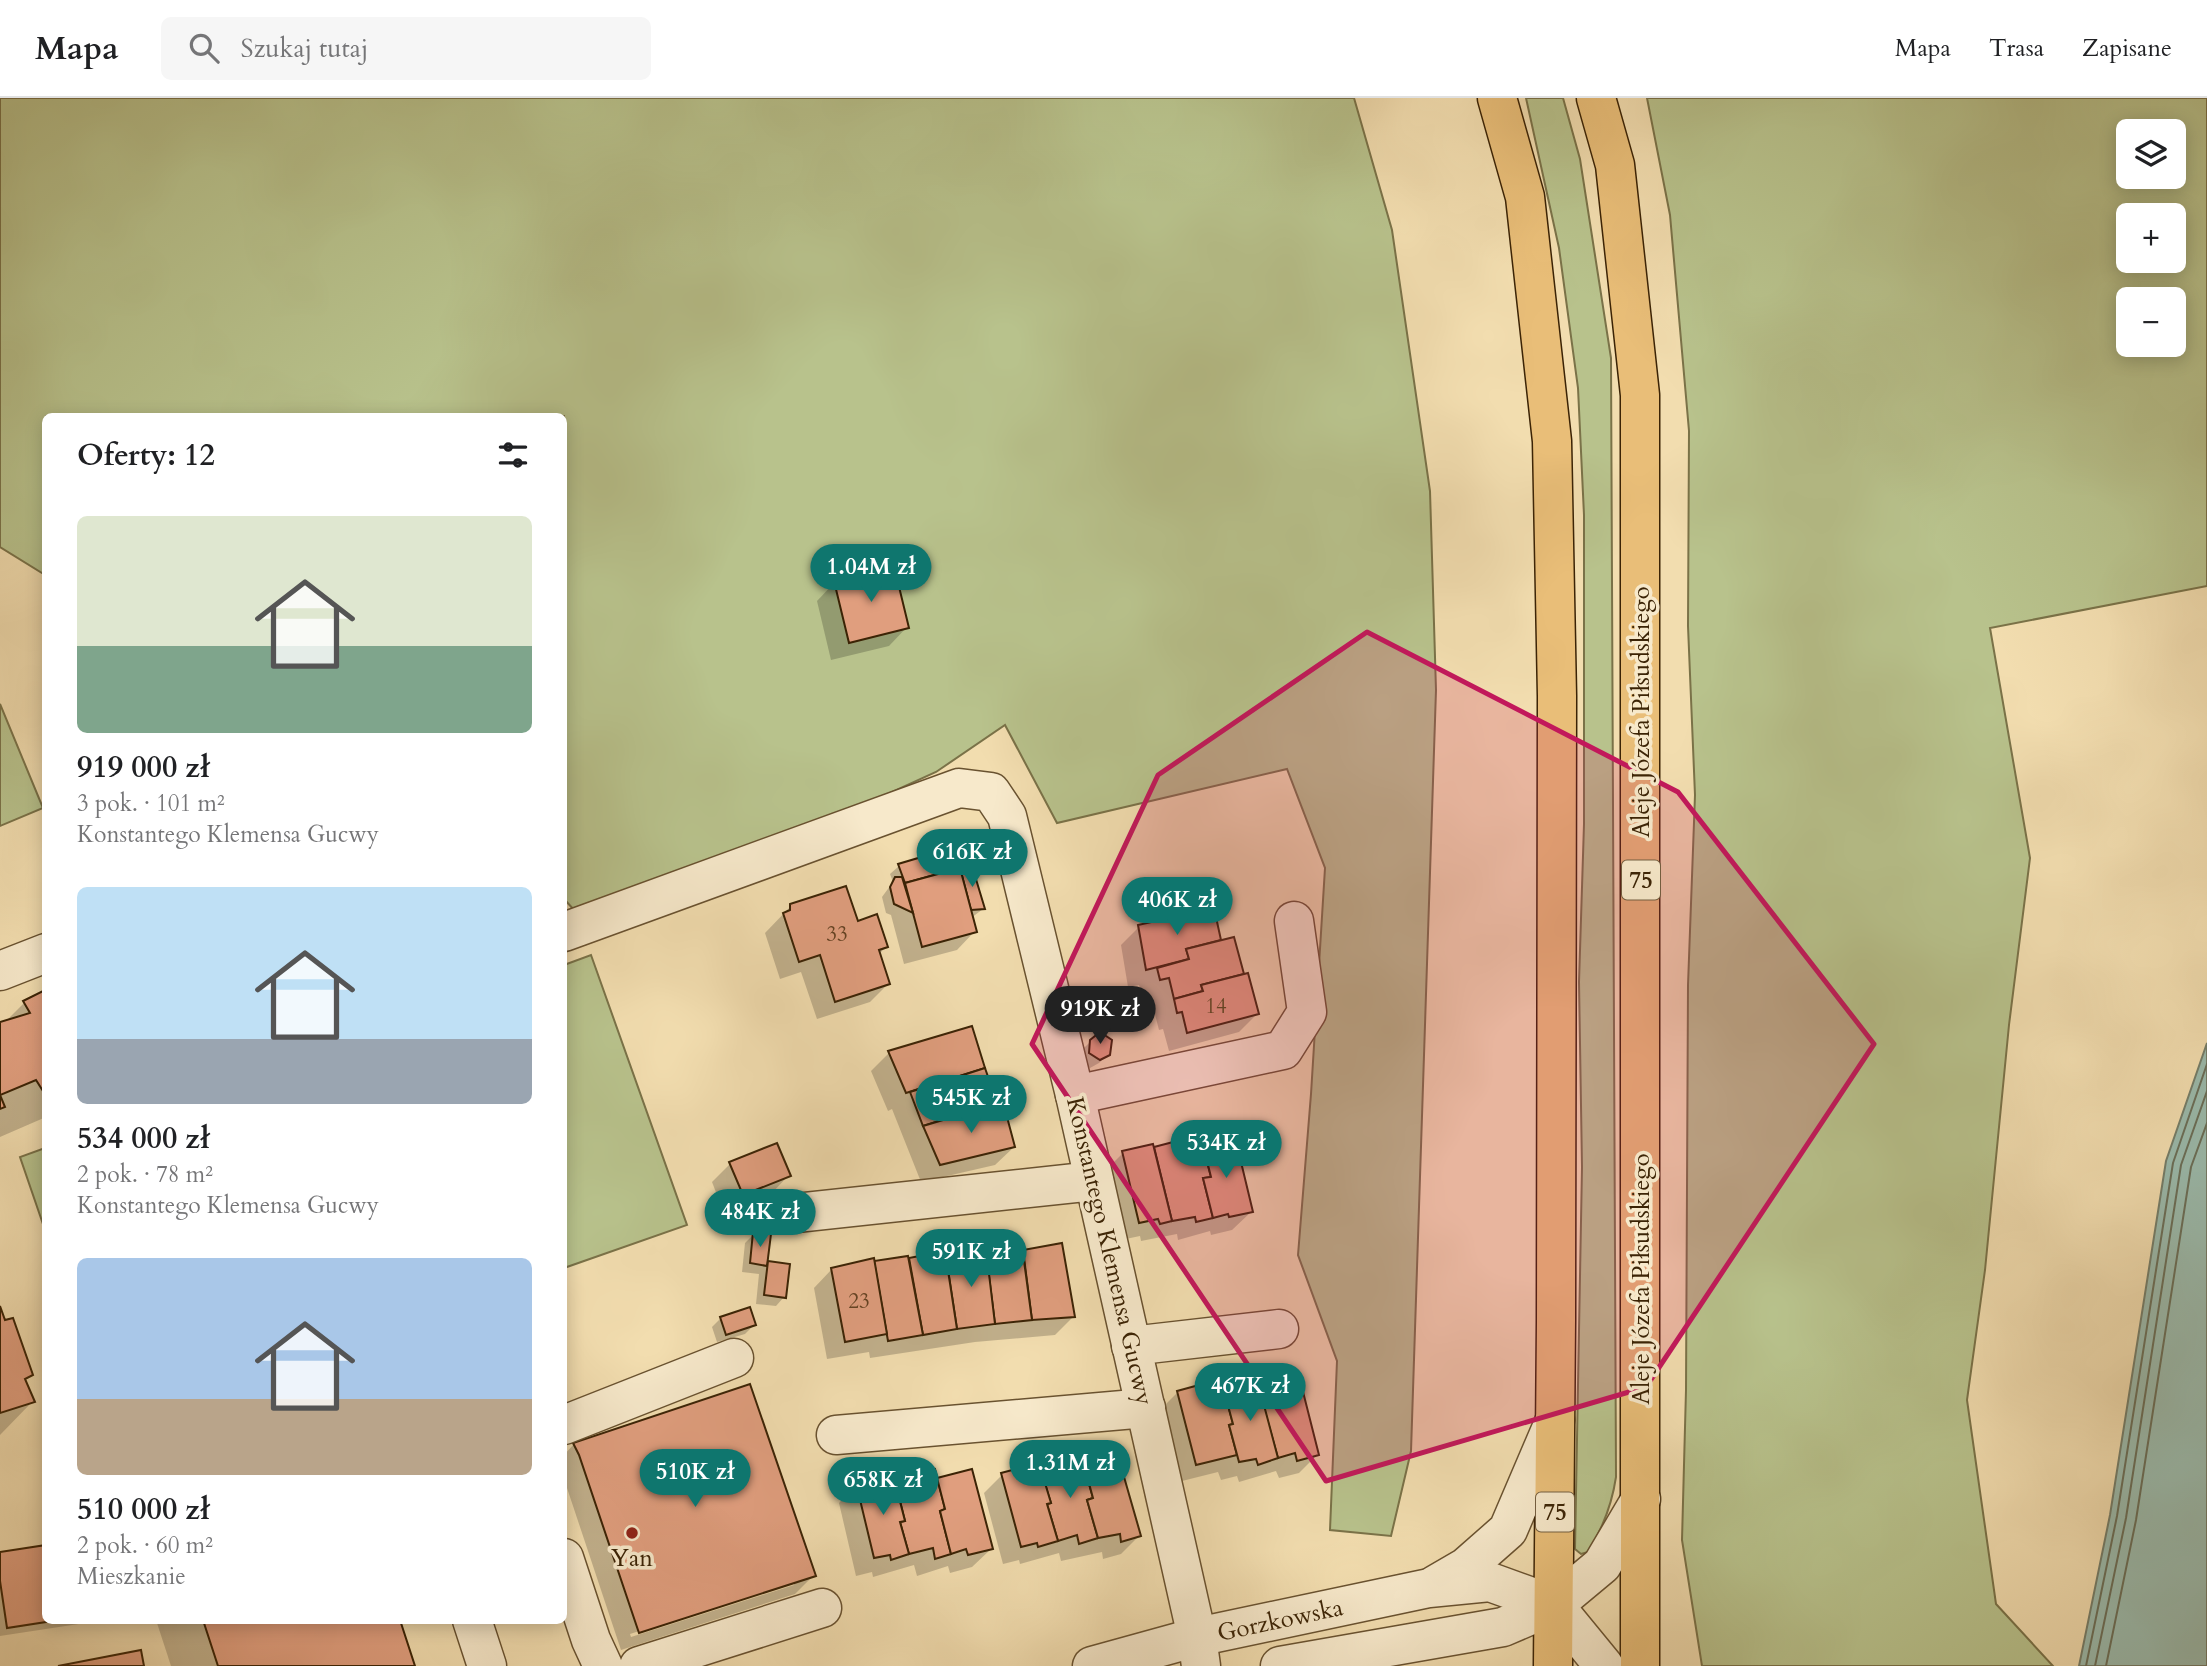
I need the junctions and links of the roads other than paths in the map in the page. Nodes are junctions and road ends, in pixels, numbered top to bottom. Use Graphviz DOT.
graph roads {
  1 [pos="1497,98"];
  2 [pos="1596,98"];
  3 [pos="1294,922"];
  4 [pos="567,931"];
  5 [pos="42,955"];
  6 [pos="0,971"];
  7 [pos="1075,1094"];
  8 [pos="1094,1181"];
  9 [pos="796,1213"];
  10 [pos="1279,1329"];
  11 [pos="1131,1346"];
  12 [pos="734,1358"];
  13 [pos="1146,1408"];
  14 [pos="1555,1420"];
  15 [pos="567,1424"];
  16 [pos="836,1435"];
  17 [pos="1640,1499"];
  18 [pos="567,1567"];
  19 [pos="1429,1588"];
  20 [pos="1554,1605"];
  21 [pos="822,1608"];
  22 [pos="473,1624"];
  23 [pos="1503,1627"];
  24 [pos="1199,1651"];
  25 [pos="1553,1665"];
  26 [pos="487,1666"];
  27 [pos="603,1666"];
  28 [pos="639,1666"];
  29 [pos="1092,1666"];
  30 [pos="1280,1666"];
  31 [pos="1604,1666"];
  32 [pos="1640,1666"];
  1 -- 14 [label="main road, 75"];
  2 -- 17 [label="main road, Aleje Józefa Piłsudskiego / 75"];
  3 -- 7 [label="street"];
  4 -- 7 [label="street, Konstantego Klemensa Gucwy"];
  5 -- 6 [label="street"];
  7 -- 8 [label="street, Konstantego Klemensa Gucwy"];
  8 -- 9 [label="street"];
  8 -- 11 [label="street, Konstantego Klemensa Gucwy"];
  10 -- 11 [label="street"];
  11 -- 13 [label="street, Konstantego Klemensa Gucwy"];
  12 -- 15 [label="street"];
  13 -- 16 [label="street"];
  13 -- 24 [label="street, Konstantego Klemensa Gucwy"];
  14 -- 19 [label="street, Gorzkowska"];
  14 -- 20 [label="main road, 75"];
  17 -- 20 [label="street, Gorzkowska"];
  17 -- 32 [label="main road, Aleje Józefa Piłsudskiego / 75"];
  18 -- 27 [label="street"];
  19 -- 20 [label="street, Gorzkowska"];
  19 -- 24 [label="street, Gorzkowska"];
  20 -- 23 [label="street, Gorzkowska"];
  20 -- 25 [label="main road, 75"];
  20 -- 31 [label="street"];
  21 -- 28 [label="street"];
  22 -- 26 [label="street"];
  23 -- 25 [label="street"];
  23 -- 30 [label="street, Gorzkowska"];
  24 -- 29 [label="street, Gorzkowska"];
}
